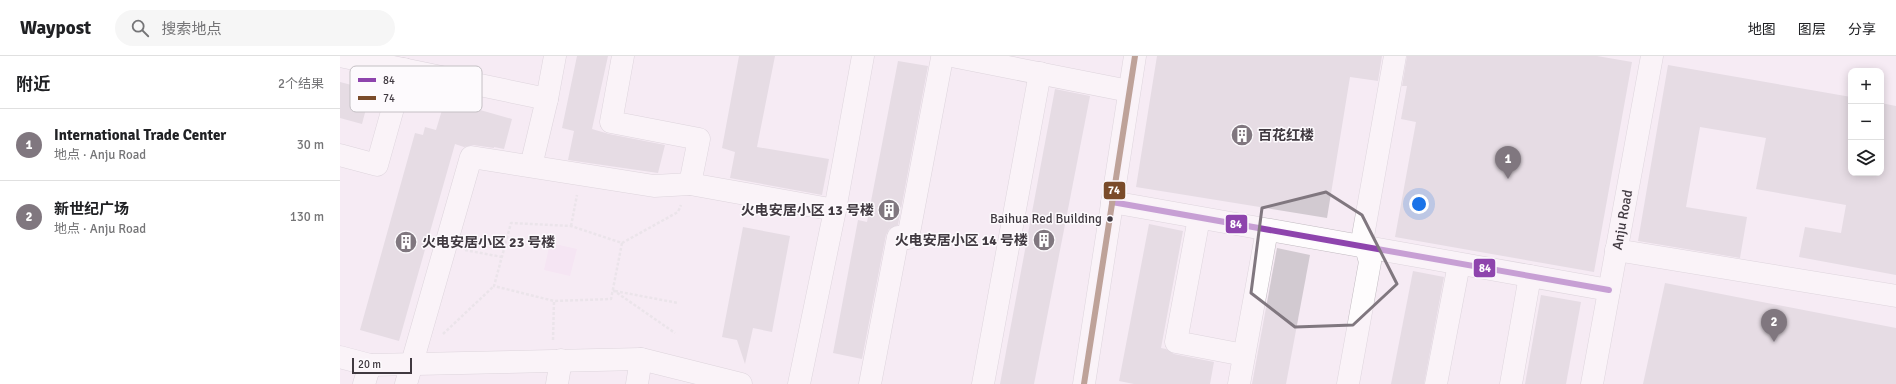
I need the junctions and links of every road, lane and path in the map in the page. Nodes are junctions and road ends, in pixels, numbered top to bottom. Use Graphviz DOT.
graph roads {
  1 [pos="340,56"];
  2 [pos="555,56"];
  3 [pos="623,56"];
  4 [pos="863,56"];
  5 [pos="1135,56"];
  6 [pos="1395,56"];
  7 [pos="1652,56"];
  8 [pos="947,57"];
  9 [pos="389,66"];
  10 [pos="1040,73"];
  11 [pos="482,85"];
  12 [pos="1129,91"];
  13 [pos="547,99"];
  14 [pos="392,112"];
  15 [pos="340,155"];
  16 [pos="530,166"];
  17 [pos="581,174"];
  18 [pos="690,184"];
  19 [pos="1112,202"];
  20 [pos="835,210"];
  21 [pos="1199,218"];
  22 [pos="571,226"];
  23 [pos="1267,230"];
  24 [pos="622,243"];
  25 [pos="446,246"];
  26 [pos="1366,247"];
  27 [pos="1616,250"];
  28 [pos="502,258"];
  29 [pos="1458,264"];
  30 [pos="1530,276"];
  31 [pos="494,286"];
  32 [pos="613,290"];
  33 [pos="1609,290"];
  34 [pos="1896,296"];
  35 [pos="554,301"];
  36 [pos="678,303"];
  37 [pos="675,333"];
  38 [pos="439,338"];
  39 [pos="1244,355"];
  40 [pos="340,357"];
  41 [pos="641,358"];
  42 [pos="557,361"];
  43 [pos="367,374"];
  44 [pos="409,374"];
  45 [pos="557,384"];
  46 [pos="637,384"];
  47 [pos="741,384"];
  48 [pos="800,384"];
  49 [pos="870,384"];
  50 [pos="982,384"];
  51 [pos="1084,384"];
  52 [pos="1238,384"];
  53 [pos="1348,384"];
  54 [pos="1436,384"];
  55 [pos="1511,384"];
  56 [pos="1592,384"];
  1 -- 9 [label="street"];
  2 -- 13 [label="street"];
  3 -- 18 [label="street"];
  4 -- 20 [label="street"];
  5 -- 12 [label="street"];
  6 -- 26 [label="street"];
  7 -- 27 [label="street, Anju Road"];
  8 -- 10 [label="street"];
  8 -- 49 [label="street"];
  10 -- 12 [label="street"];
  10 -- 50 [label="street"];
  11 -- 13 [label="street"];
  12 -- 19 [label="street"];
  13 -- 16 [label="street"];
  14 -- 15 [label="street"];
  16 -- 17 [label="street"];
  16 -- 25 [label="street"];
  17 -- 18 [label="street"];
  17 -- 22 [label="path"];
  18 -- 20 [label="street"];
  18 -- 24 [label="path"];
  19 -- 21 [label="street"];
  19 -- 51 [label="street"];
  20 -- 48 [label="street"];
  21 -- 23 [label="street"];
  21 -- 39 [label="street"];
  22 -- 24 [label="path"];
  22 -- 28 [label="path"];
  23 -- 26 [label="street"];
  23 -- 39 [label="street"];
  24 -- 32 [label="path"];
  25 -- 28 [label="path"];
  25 -- 44 [label="street"];
  26 -- 29 [label="street"];
  26 -- 53 [label="street"];
  27 -- 33 [label="street, Anju Road"];
  27 -- 34 [label="street"];
  28 -- 31 [label="path"];
  29 -- 30 [label="street"];
  29 -- 54 [label="street"];
  30 -- 33 [label="street"];
  30 -- 55 [label="street"];
  31 -- 35 [label="path"];
  31 -- 38 [label="path"];
  32 -- 35 [label="path"];
  32 -- 36 [label="path"];
  32 -- 37 [label="path"];
  33 -- 56 [label="street, Anju Road"];
  35 -- 42 [label="path"];
  39 -- 52 [label="street"];
  40 -- 43 [label="street"];
  41 -- 42 [label="street"];
  41 -- 46 [label="street"];
  41 -- 47 [label="street"];
  42 -- 44 [label="street"];
  42 -- 45 [label="street"];
  43 -- 44 [label="street"];
}
